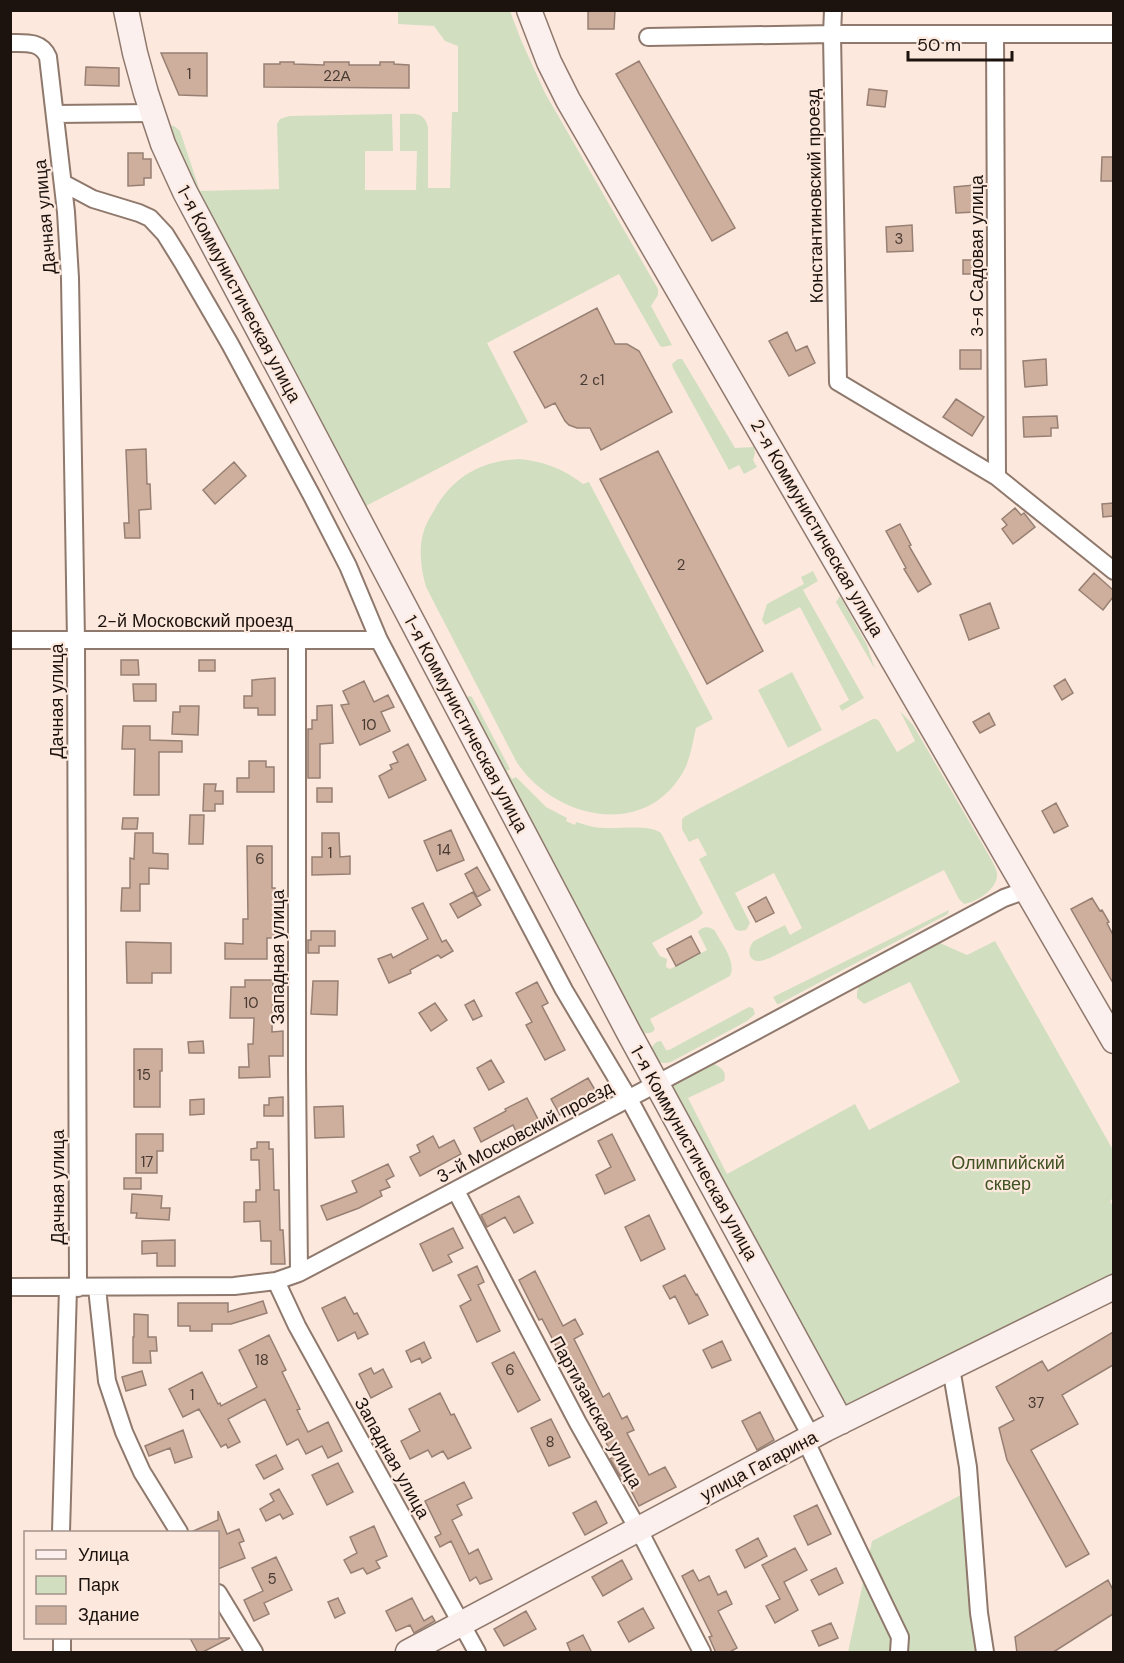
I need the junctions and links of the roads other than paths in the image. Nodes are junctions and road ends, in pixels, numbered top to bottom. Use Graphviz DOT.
graph roads {
  1 [pos="126,10"];
  2 [pos="529,10"];
  3 [pos="832,10"];
  4 [pos="832,34"];
  5 [pos="995,34"];
  6 [pos="1113,34"];
  7 [pos="648,37"];
  8 [pos="10,43"];
  9 [pos="152,113"];
  10 [pos="55,114"];
  11 [pos="63,183"];
  12 [pos="997,477"];
  13 [pos="1113,571"];
  14 [pos="10,640"];
  15 [pos="297,640"];
  16 [pos="379,640"];
  17 [pos="76,641"];
  18 [pos="1026,890"];
  19 [pos="1113,1041"];
  20 [pos="657,1084"];
  21 [pos="628,1099"];
  22 [pos="456,1191"];
  23 [pos="299,1272"];
  24 [pos="276,1281"];
  25 [pos="10,1287"];
  26 [pos="1113,1287"];
  27 [pos="73,1288"];
  28 [pos="97,1288"];
  29 [pos="951,1368"];
  30 [pos="841,1422"];
  31 [pos="812,1438"];
  32 [pos="638,1529"];
  33 [pos="61,1531"];
  34 [pos="178,1531"];
  35 [pos="219,1595"];
  36 [pos="462,1624"];
  37 [pos="255,1653"];
  38 [pos="408,1653"];
  39 [pos="477,1653"];
  40 [pos="702,1653"];
  41 [pos="899,1653"];
  42 [pos="985,1653"];
  1 -- 9 [label="street, 1-я Коммунистическая улица"];
  2 -- 18 [label="street, 2-я Коммунистическая улица"];
  3 -- 4 [label="street, Константиновский проезд"];
  4 -- 5 [label="street"];
  4 -- 7 [label="street"];
  4 -- 12 [label="street, Константиновский проезд"];
  5 -- 6 [label="street"];
  5 -- 12 [label="street, 3-я Садовая улица"];
  8 -- 10 [label="street, Дачная улица"];
  9 -- 10 [label="street"];
  9 -- 20 [label="street, 1-я Коммунистическая улица"];
  10 -- 11 [label="street, Дачная улица"];
  11 -- 16 [label="street"];
  11 -- 17 [label="street, Дачная улица"];
  12 -- 13 [label="street"];
  14 -- 17 [label="street, 2-й Московский проезд"];
  15 -- 16 [label="street, 2-й Московский проезд"];
  15 -- 17 [label="street, 2-й Московский проезд"];
  15 -- 23 [label="street, Западная улица"];
  16 -- 21 [label="street"];
  17 -- 27 [label="street, Дачная улица"];
  18 -- 19 [label="street, 2-я Коммунистическая улица"];
  18 -- 20 [label="street, 3-й Московский проезд"];
  20 -- 21 [label="street, 3-й Московский проезд"];
  20 -- 30 [label="street, 1-я Коммунистическая улица"];
  21 -- 22 [label="street, 3-й Московский проезд"];
  21 -- 31 [label="street"];
  22 -- 23 [label="street, 3-й Московский проезд"];
  22 -- 32 [label="street, Партизанская улица"];
  23 -- 24 [label="street, 3-й Московский проезд"];
  24 -- 28 [label="street, 3-й Московский проезд"];
  24 -- 36 [label="street, Западная улица"];
  25 -- 27 [label="street, 3-й Московский проезд"];
  26 -- 29 [label="street, улица Гагарина"];
  27 -- 28 [label="street, 3-й Московский проезд"];
  27 -- 33 [label="street, Дачная улица"];
  28 -- 34 [label="street"];
  29 -- 30 [label="street, улица Гагарина"];
  29 -- 42 [label="street"];
  30 -- 31 [label="street, улица Гагарина"];
  31 -- 32 [label="street, улица Гагарина"];
  31 -- 41 [label="street"];
  32 -- 36 [label="street, улица Гагарина"];
  32 -- 40 [label="street, Партизанская улица"];
  35 -- 37 [label="street"];
  36 -- 38 [label="street, улица Гагарина"];
  36 -- 39 [label="street, Западная улица"];
}
